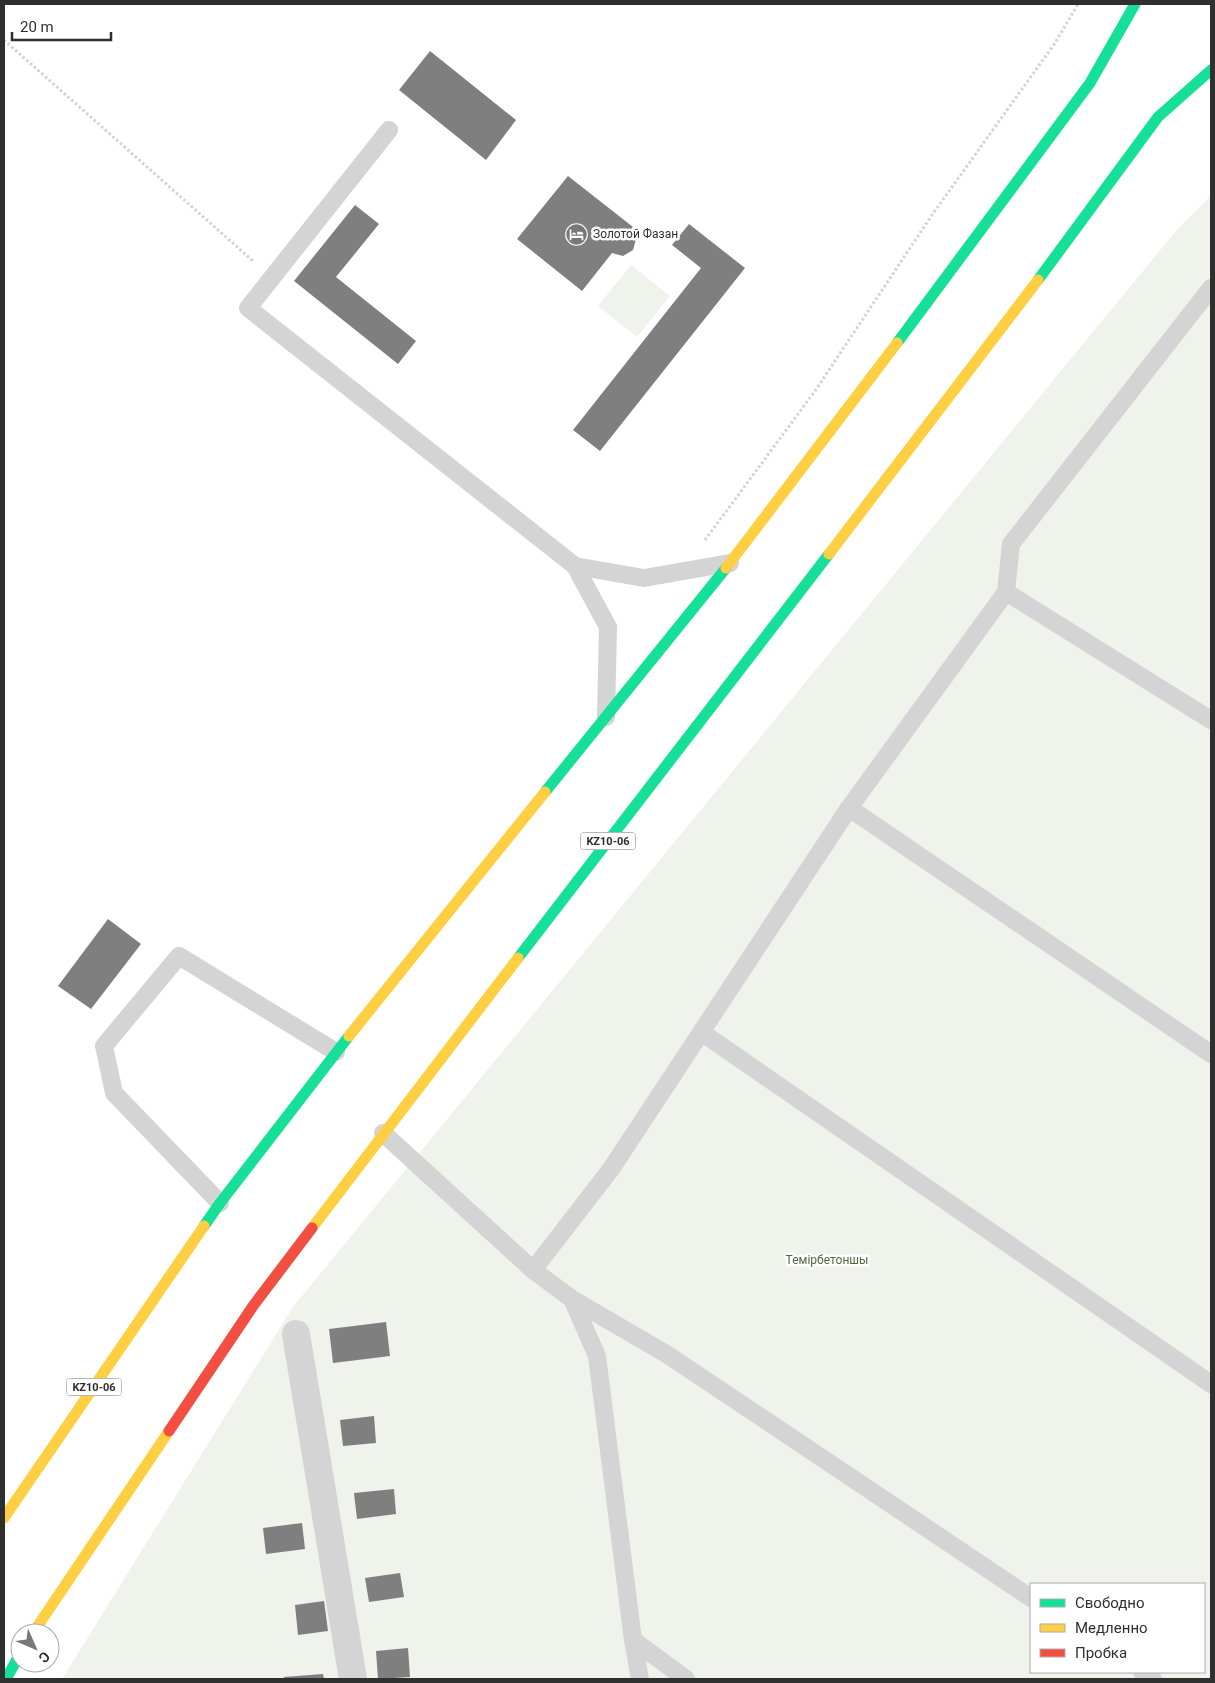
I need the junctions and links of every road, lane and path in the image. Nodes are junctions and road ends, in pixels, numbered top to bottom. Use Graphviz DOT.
graph roads {
  1 [pos="1135,4"];
  2 [pos="4,40"];
  3 [pos="1211,70"];
  4 [pos="389,130"];
  5 [pos="272,278"];
  6 [pos="1211,288"];
  7 [pos="730,563"];
  8 [pos="575,566"];
  9 [pos="1006,592"];
  10 [pos="606,718"];
  11 [pos="1211,720"];
  12 [pos="849,808"];
  13 [pos="701,1032"];
  14 [pos="336,1052"];
  15 [pos="1211,1054"];
  16 [pos="383,1133"];
  17 [pos="220,1204"];
  18 [pos="533,1270"];
  19 [pos="572,1299"];
  20 [pos="296,1334"];
  21 [pos="1211,1384"];
  22 [pos="4,1518"];
  23 [pos="1030,1597"];
  24 [pos="40,1623"];
  25 [pos="633,1640"];
  26 [pos="353,1679"];
  27 [pos="640,1679"];
  28 [pos="686,1679"];
  1 -- 7 [label="highway, KZ10-06"];
  2 -- 5 [label="path"];
  3 -- 16 [label="highway, KZ10-06"];
  4 -- 5 [label="lane"];
  5 -- 8 [label="lane"];
  6 -- 9 [label="lane"];
  7 -- 8 [label="lane"];
  7 -- 10 [label="highway, KZ10-06"];
  8 -- 10 [label="lane"];
  9 -- 11 [label="lane"];
  9 -- 12 [label="lane"];
  10 -- 14 [label="highway, KZ10-06"];
  12 -- 13 [label="lane"];
  12 -- 15 [label="lane"];
  13 -- 18 [label="lane"];
  13 -- 21 [label="lane"];
  14 -- 17 [label="highway, KZ10-06"];
  14 -- 17 [label="lane"];
  16 -- 18 [label="lane"];
  16 -- 24 [label="highway, KZ10-06"];
  17 -- 22 [label="highway, KZ10-06"];
  18 -- 19 [label="lane"];
  19 -- 23 [label="lane"];
  19 -- 25 [label="lane"];
  20 -- 26 [label="street"];
  25 -- 27 [label="lane"];
  25 -- 28 [label="lane"];
}
